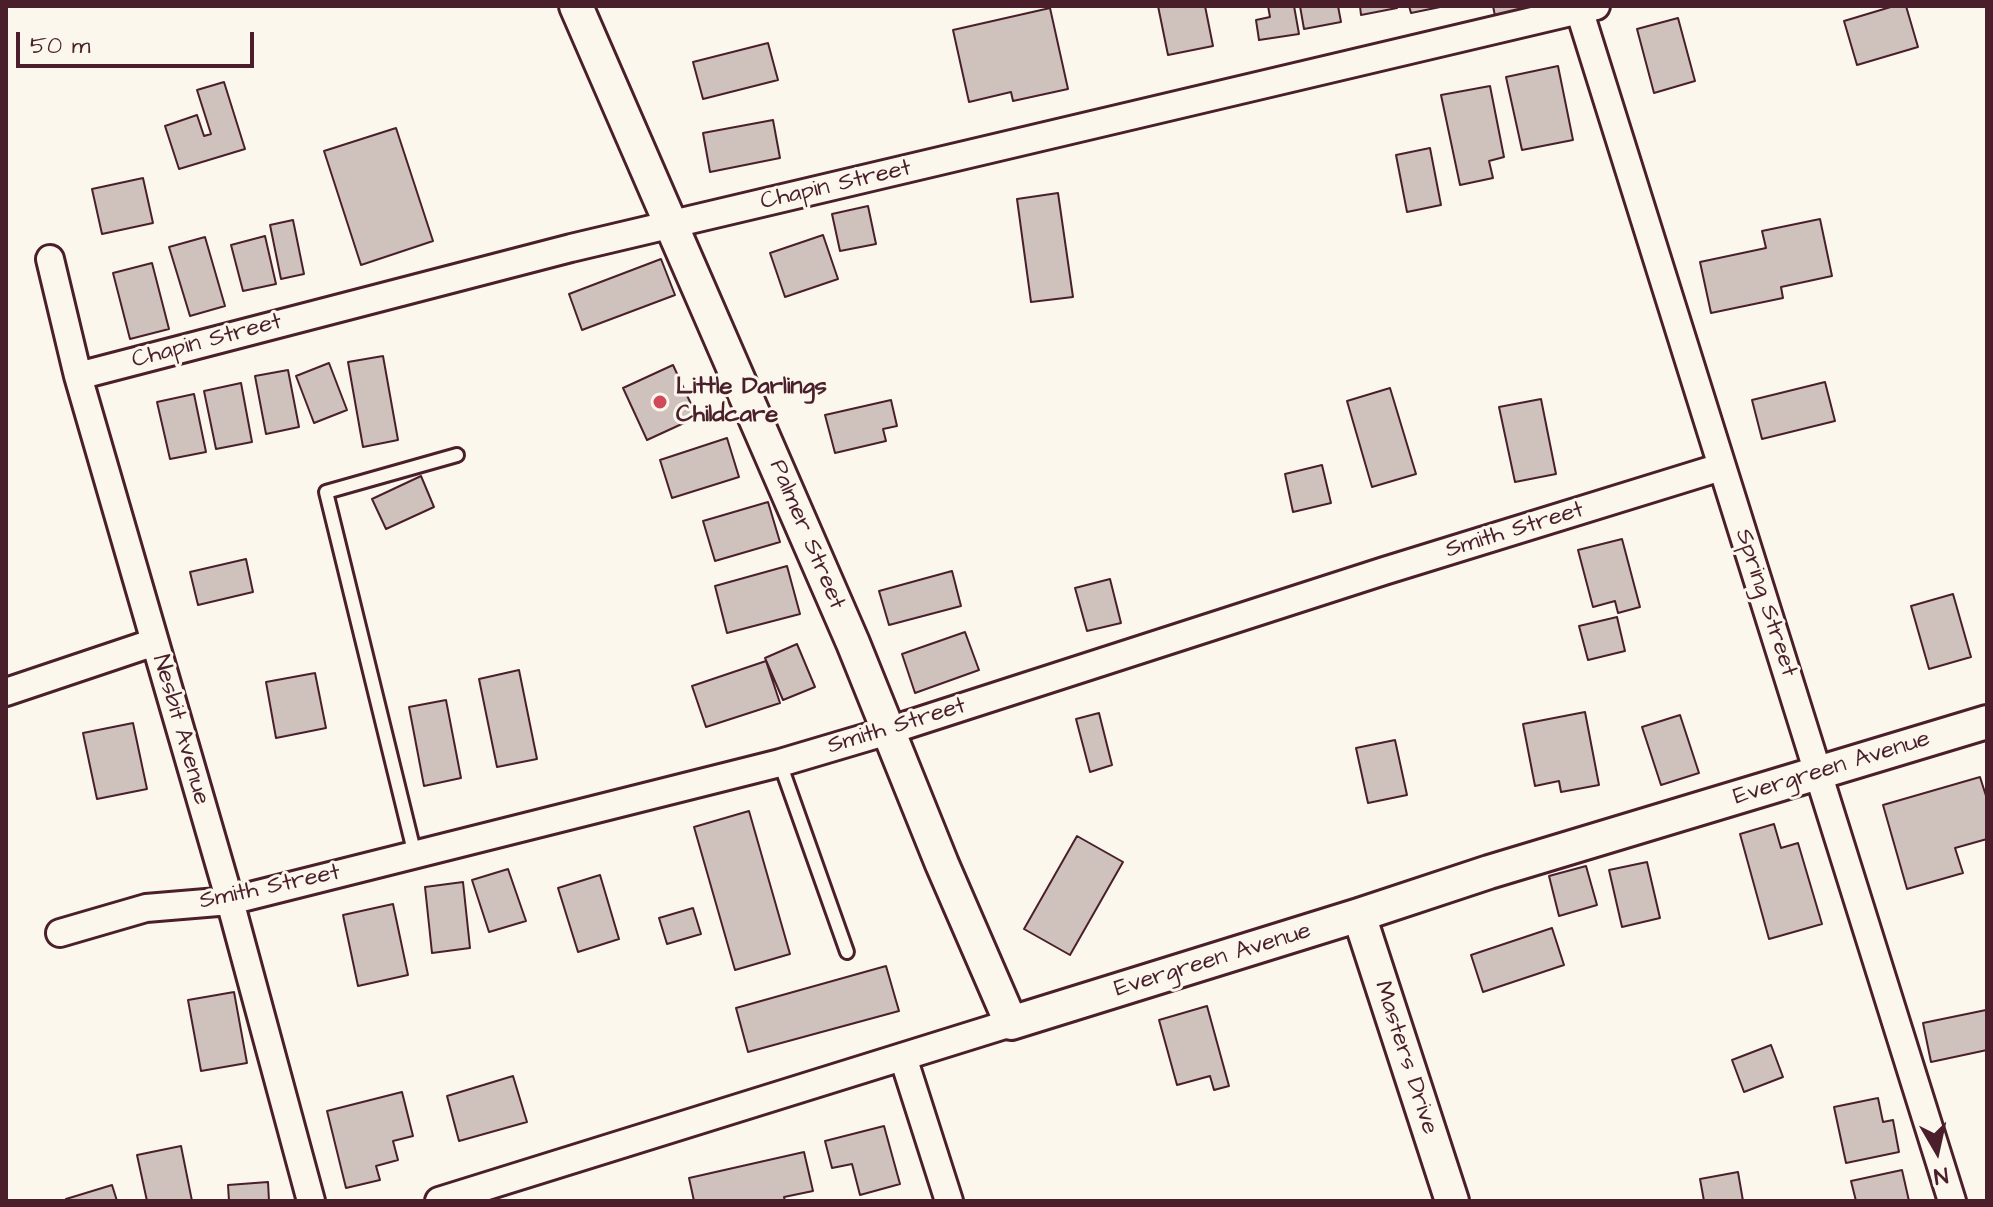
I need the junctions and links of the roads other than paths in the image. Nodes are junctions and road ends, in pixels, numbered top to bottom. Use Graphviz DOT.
graph roads {
  1 [pos="576,6"];
  2 [pos="1584,7"];
  3 [pos="671,225"];
  4 [pos="50,259"];
  5 [pos="78,376"];
  6 [pos="457,455"];
  7 [pos="1721,467"];
  8 [pos="155,642"];
  9 [pos="6,692"];
  10 [pos="1987,722"];
  11 [pos="888,731"];
  12 [pos="780,763"];
  13 [pos="1819,773"];
  14 [pos="415,855"];
  15 [pos="230,901"];
  16 [pos="1359,915"];
  17 [pos="60,933"];
  18 [pos="847,952"];
  19 [pos="1011,1023"];
  20 [pos="903,1057"];
  21 [pos="311,1201"];
  22 [pos="440,1201"];
  23 [pos="949,1201"];
  24 [pos="1452,1201"];
  25 [pos="1952,1201"];
  1 -- 3 [label="street, Palmer Street"];
  2 -- 3 [label="street, Chapin Street"];
  2 -- 7 [label="street, Spring Street"];
  3 -- 5 [label="street, Chapin Street"];
  3 -- 11 [label="street, Palmer Street"];
  4 -- 5 [label="street, Nesbit Avenue"];
  5 -- 8 [label="street, Nesbit Avenue"];
  6 -- 14 [label="lane"];
  7 -- 11 [label="street, Smith Street"];
  7 -- 13 [label="street, Spring Street"];
  8 -- 9 [label="street"];
  8 -- 15 [label="street, Nesbit Avenue"];
  10 -- 13 [label="street, Evergreen Avenue"];
  11 -- 12 [label="street, Smith Street"];
  11 -- 19 [label="street, Palmer Street"];
  12 -- 14 [label="street, Smith Street"];
  12 -- 18 [label="lane"];
  13 -- 16 [label="street, Evergreen Avenue"];
  13 -- 25 [label="street, Spring Street"];
  14 -- 15 [label="street, Smith Street"];
  15 -- 17 [label="street, Smith Street"];
  15 -- 21 [label="street, Nesbit Avenue"];
  16 -- 19 [label="street, Evergreen Avenue"];
  16 -- 24 [label="street, Masters Drive"];
  19 -- 20 [label="street, Evergreen Avenue"];
  20 -- 22 [label="street, Evergreen Avenue"];
  20 -- 23 [label="street"];
}
